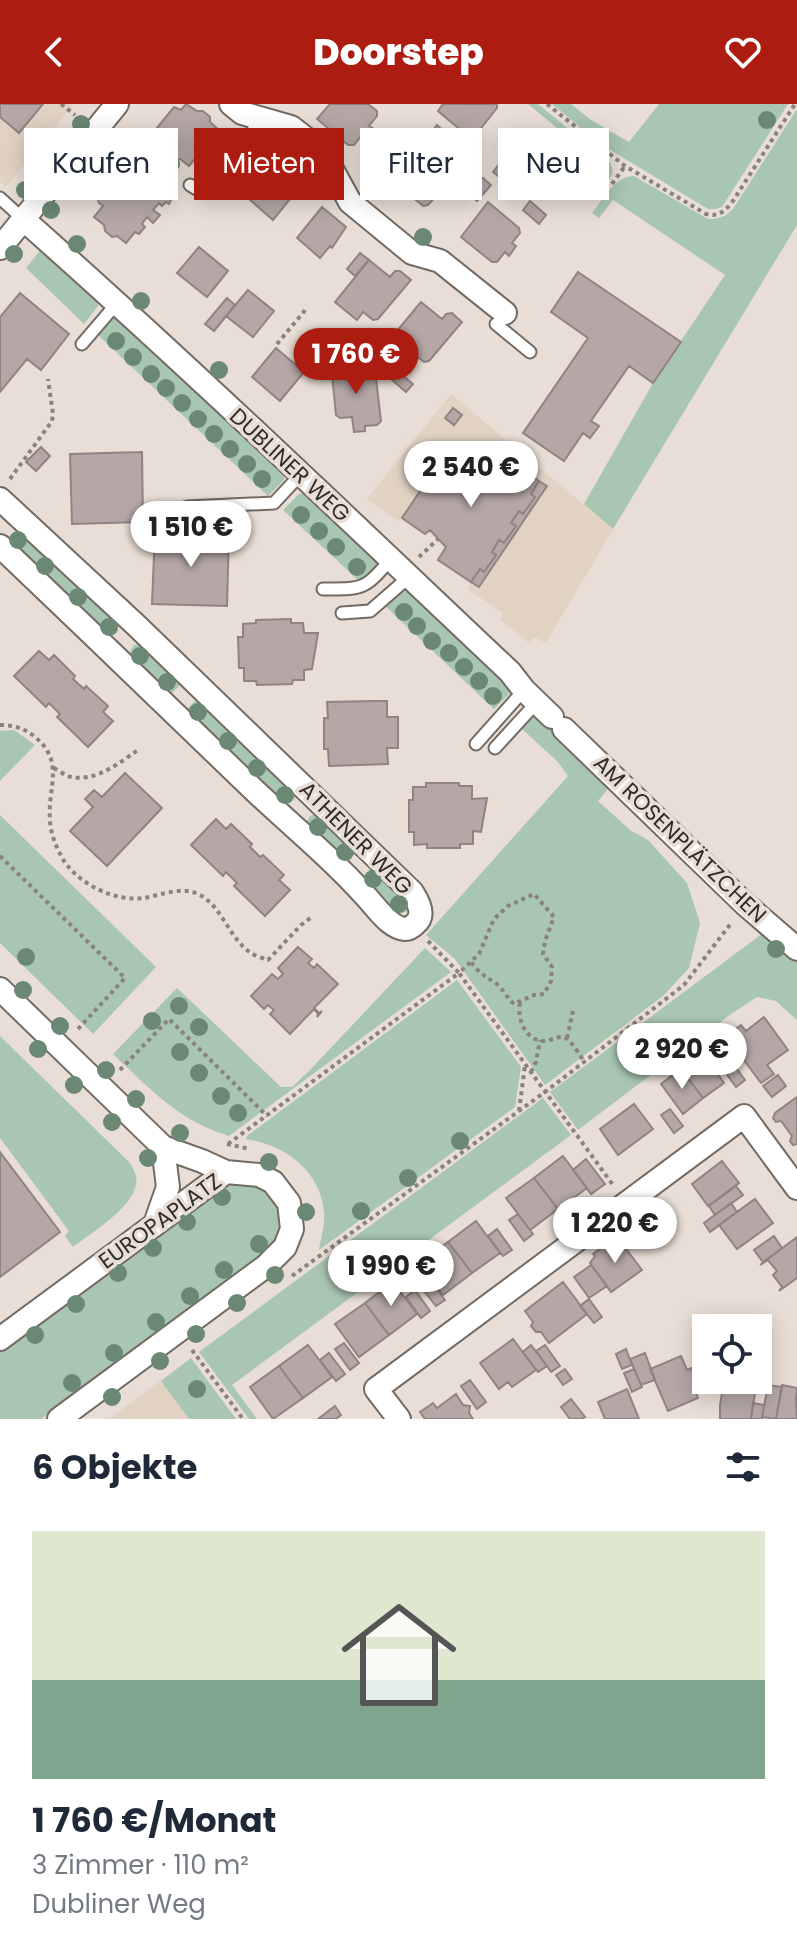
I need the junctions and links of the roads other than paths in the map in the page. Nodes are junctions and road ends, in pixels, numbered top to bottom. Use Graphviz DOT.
graph roads {
  1 [pos="117,104"];
  2 [pos="231,104"];
  3 [pos="263,114"];
  4 [pos="190,185"];
  5 [pos="0,198"];
  6 [pos="23,219"];
  7 [pos="0,248"];
  8 [pos="117,303"];
  9 [pos="500,318"];
  10 [pos="82,344"];
  11 [pos="530,352"];
  12 [pos="301,474"];
  13 [pos="4,490"];
  14 [pos="187,507"];
  15 [pos="0,546"];
  16 [pos="391,559"];
  17 [pos="409,577"];
  18 [pos="323,589"];
  19 [pos="342,613"];
  20 [pos="544,709"];
  21 [pos="476,744"];
  22 [pos="495,748"];
  23 [pos="797,949"];
  24 [pos="0,989"];
  25 [pos="163,1147"];
  26 [pos="226,1172"];
  27 [pos="797,1188"];
  28 [pos="155,1224"];
  29 [pos="0,1339"];
  30 [pos="59,1419"];
  31 [pos="399,1419"];
  1 -- 6 [label="street"];
  2 -- 3 [label="street"];
  3 -- 4 [label="lane"];
  3 -- 9 [label="street"];
  5 -- 6 [label="lane"];
  6 -- 7 [label="street"];
  6 -- 8 [label="street, DUBLINER WEG"];
  8 -- 10 [label="lane"];
  8 -- 12 [label="street, DUBLINER WEG"];
  9 -- 11 [label="lane"];
  12 -- 14 [label="lane"];
  12 -- 16 [label="street, DUBLINER WEG"];
  13 -- 15 [label="street, ATHENER WEG"];
  16 -- 17 [label="street, DUBLINER WEG"];
  16 -- 18 [label="lane"];
  17 -- 19 [label="lane"];
  17 -- 20 [label="street, DUBLINER WEG"];
  20 -- 21 [label="lane"];
  20 -- 22 [label="lane"];
  20 -- 23 [label="street, AM ROSENPLÄTZCHEN"];
  24 -- 25 [label="street"];
  25 -- 26 [label="street"];
  25 -- 28 [label="street"];
  26 -- 28 [label="street, EUROPAPLATZ"];
  26 -- 30 [label="street, EUROPAPLATZ"];
  27 -- 31 [label="street"];
  28 -- 29 [label="street, EUROPAPLATZ"];
}
